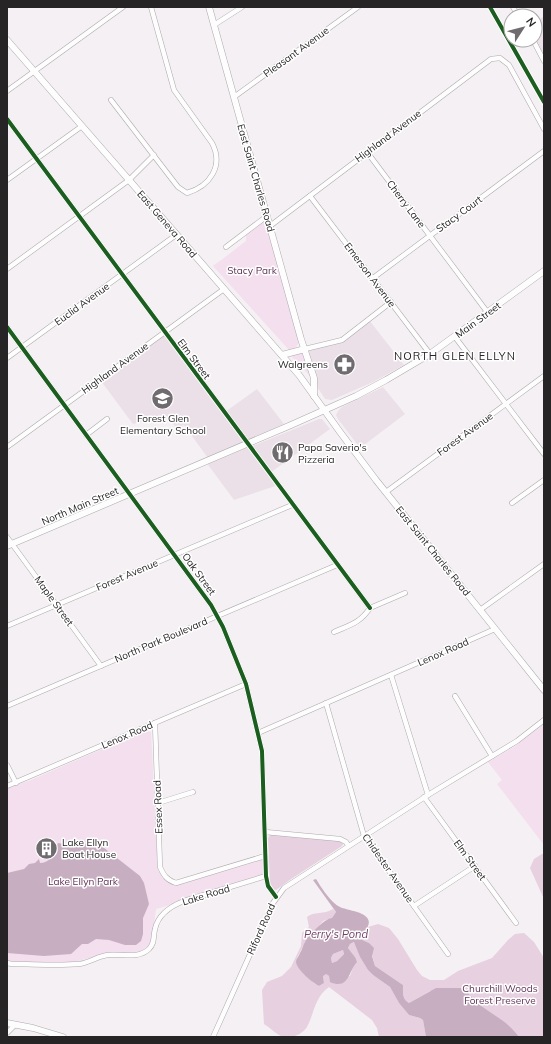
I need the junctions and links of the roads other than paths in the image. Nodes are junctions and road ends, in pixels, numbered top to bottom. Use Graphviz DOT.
graph roads {
  1 [pos="122,7"];
  2 [pos="150,7"];
  3 [pos="210,7"];
  4 [pos="242,7"];
  5 [pos="358,7"];
  6 [pos="214,25"];
  7 [pos="7,40"];
  8 [pos="537,48"];
  9 [pos="544,61"];
  10 [pos="34,71"];
  11 [pos="7,91"];
  12 [pos="234,97"];
  13 [pos="111,100"];
  14 [pos="7,119"];
  15 [pos="82,126"];
  16 [pos="544,129"];
  17 [pos="544,150"];
  18 [pos="367,152"];
  19 [pos="154,155"];
  20 [pos="36,158"];
  21 [pos="7,180"];
  22 [pos="129,180"];
  23 [pos="310,196"];
  24 [pos="79,216"];
  25 [pos="267,216"];
  26 [pos="270,226"];
  27 [pos="176,235"];
  28 [pos="430,236"];
  29 [pos="226,247"];
  30 [pos="7,269"];
  31 [pos="544,271"];
  32 [pos="122,274"];
  33 [pos="373,278"];
  34 [pos="224,289"];
  35 [pos="391,302"];
  36 [pos="488,313"];
  37 [pos="7,327"];
  38 [pos="164,332"];
  39 [pos="455,337"];
  40 [pos="22,347"];
  41 [pos="305,349"];
  42 [pos="430,354"];
  43 [pos="282,355"];
  44 [pos="7,358"];
  45 [pos="544,376"];
  46 [pos="314,396"];
  47 [pos="506,404"];
  48 [pos="65,405"];
  49 [pos="324,410"];
  50 [pos="107,419"];
  51 [pos="86,435"];
  52 [pos="247,444"];
  53 [pos="7,447"];
  54 [pos="544,454"];
  55 [pos="544,480"];
  56 [pos="386,492"];
  57 [pos="130,493"];
  58 [pos="512,503"];
  59 [pos="292,505"];
  60 [pos="7,537"];
  61 [pos="10,545"];
  62 [pos="174,554"];
  63 [pos="544,564"];
  64 [pos="337,565"];
  65 [pos="405,593"];
  66 [pos="57,605"];
  67 [pos="370,608"];
  68 [pos="480,610"];
  69 [pos="217,616"];
  70 [pos="7,626"];
  71 [pos="495,629"];
  72 [pos="334,632"];
  73 [pos="101,666"];
  74 [pos="391,675"];
  75 [pos="246,684"];
  76 [pos="544,690"];
  77 [pos="455,696"];
  78 [pos="326,703"];
  79 [pos="7,706"];
  80 [pos="544,720"];
  81 [pos="155,723"];
  82 [pos="258,733"];
  83 [pos="492,756"];
  84 [pos="7,765"];
  85 [pos="16,783"];
  86 [pos="7,786"];
  87 [pos="193,792"];
  88 [pos="426,796"];
  89 [pos="158,803"];
  90 [pos="266,832"];
  91 [pos="364,836"];
  92 [pos="348,845"];
  93 [pos="265,856"];
  94 [pos="475,866"];
  95 [pos="266,876"];
  96 [pos="276,897"];
  97 [pos="414,906"];
  98 [pos="516,923"];
  99 [pos="448,954"];
  100 [pos="7,963"];
  101 [pos="7,1023"];
  102 [pos="15,1025"];
  103 [pos="7,1033"];
  104 [pos="61,1037"];
  105 [pos="213,1037"];
  1 -- 10 [label="street"];
  2 -- 19 [label="street"];
  3 -- 6 [label="street, East Saint Charles Road"];
  4 -- 6 [label="street"];
  5 -- 12 [label="street, Pleasant Avenue"];
  6 -- 12 [label="street, East Saint Charles Road"];
  7 -- 10 [label="street, East Geneva Road"];
  8 -- 9 [label="street"];
  10 -- 11 [label="street"];
  10 -- 15 [label="street, East Geneva Road"];
  12 -- 25 [label="street, East Saint Charles Road"];
  13 -- 19 [label="street"];
  14 -- 20 [label="street, Elm Street"];
  15 -- 20 [label="street"];
  15 -- 22 [label="street, East Geneva Road"];
  16 -- 18 [label="street, Highland Avenue"];
  17 -- 28 [label="street, Stacy Court"];
  18 -- 23 [label="street, Highland Avenue"];
  18 -- 28 [label="street, Cherry Lane"];
  19 -- 22 [label="street"];
  20 -- 21 [label="street"];
  20 -- 24 [label="street, Elm Street"];
  22 -- 24 [label="street"];
  22 -- 27 [label="street, East Geneva Road"];
  23 -- 26 [label="street, Highland Avenue"];
  23 -- 33 [label="street, Emerson Avenue"];
  24 -- 30 [label="street"];
  24 -- 32 [label="street, Elm Street"];
  25 -- 26 [label="street, East Saint Charles Road"];
  25 -- 29 [label="street"];
  26 -- 41 [label="street, East Saint Charles Road"];
  27 -- 32 [label="street, Euclid Avenue"];
  27 -- 34 [label="street, East Geneva Road"];
  28 -- 33 [label="street, Stacy Court"];
  28 -- 36 [label="street, Cherry Lane"];
  31 -- 36 [label="street, Main Street"];
  32 -- 38 [label="street, Elm Street"];
  32 -- 40 [label="street, Euclid Avenue"];
  33 -- 35 [label="street, Emerson Avenue"];
  34 -- 38 [label="street, Highland Avenue"];
  34 -- 43 [label="street, East Geneva Road"];
  35 -- 41 [label="street"];
  35 -- 42 [label="street, Emerson Avenue"];
  36 -- 39 [label="street, Main Street"];
  37 -- 40 [label="street, Oak Street"];
  38 -- 48 [label="street, Highland Avenue"];
  38 -- 52 [label="street, Elm Street"];
  39 -- 42 [label="street, Main Street"];
  39 -- 47 [label="street"];
  40 -- 44 [label="street, Euclid Avenue"];
  40 -- 48 [label="street, Oak Street"];
  41 -- 43 [label="street"];
  41 -- 46 [label="street, East Saint Charles Road"];
  42 -- 49 [label="street, Main Street"];
  43 -- 46 [label="street, East Geneva Road"];
  45 -- 47 [label="street, Forest Avenue"];
  46 -- 49 [label="street, East Geneva Road"];
  47 -- 54 [label="street"];
  47 -- 56 [label="street, Forest Avenue"];
  48 -- 51 [label="street, Oak Street"];
  48 -- 53 [label="street, Highland Avenue"];
  49 -- 52 [label="street, North Main Street"];
  49 -- 56 [label="street, East Saint Charles Road"];
  50 -- 51 [label="street"];
  51 -- 57 [label="street, Oak Street"];
  52 -- 57 [label="street, North Main Street"];
  52 -- 59 [label="street, Elm Street"];
  55 -- 58 [label="street"];
  56 -- 68 [label="street, East Saint Charles Road"];
  57 -- 61 [label="street, North Main Street"];
  57 -- 62 [label="street, Oak Street"];
  59 -- 62 [label="street, Forest Avenue"];
  59 -- 64 [label="street, Elm Street"];
  60 -- 61 [label="street, Maple Street"];
  61 -- 66 [label="street, Maple Street"];
  62 -- 66 [label="street, Forest Avenue"];
  62 -- 69 [label="street, Oak Street"];
  63 -- 68 [label="street"];
  64 -- 67 [label="street, Elm Street"];
  64 -- 69 [label="street, North Park Boulevard"];
  65 -- 67 [label="street"];
  66 -- 70 [label="street, Forest Avenue"];
  66 -- 73 [label="street, Maple Street"];
  67 -- 72 [label="street"];
  68 -- 71 [label="street, East Saint Charles Road"];
  69 -- 73 [label="street, North Park Boulevard"];
  69 -- 75 [label="street, Oak Street"];
  71 -- 74 [label="street, Lenox Road"];
  71 -- 76 [label="street, East Saint Charles Road"];
  73 -- 79 [label="street, North Park Boulevard"];
  74 -- 78 [label="street, Lenox Road"];
  74 -- 88 [label="street, Elm Street"];
  75 -- 81 [label="street, Lenox Road"];
  75 -- 82 [label="street, Oak Street"];
  77 -- 83 [label="street"];
  78 -- 82 [label="street, Lenox Road"];
  78 -- 91 [label="street, Chidester Avenue"];
  80 -- 83 [label="street"];
  81 -- 85 [label="street, Lenox Road"];
  81 -- 89 [label="street, Essex Road"];
  82 -- 90 [label="street, Oak Street"];
  83 -- 88 [label="street"];
  84 -- 85 [label="street"];
  85 -- 86 [label="street, Lenox Road"];
  87 -- 89 [label="street"];
  88 -- 91 [label="street, Riford Road"];
  88 -- 94 [label="street, Elm Street"];
  89 -- 93 [label="street, Essex Road"];
  90 -- 92 [label="street"];
  90 -- 93 [label="street, Oak Street"];
  91 -- 92 [label="street, Riford Road"];
  91 -- 97 [label="street, Chidester Avenue"];
  92 -- 96 [label="street, Riford Road"];
  93 -- 95 [label="street, Oak Street"];
  94 -- 97 [label="street"];
  94 -- 98 [label="street, Elm Street"];
  95 -- 96 [label="street, Oak Street"];
  95 -- 100 [label="street, Lake Road"];
  96 -- 105 [label="street, Riford Road"];
  97 -- 99 [label="street, Chidester Avenue"];
  101 -- 102 [label="street"];
  102 -- 103 [label="street"];
  102 -- 104 [label="street"];
}
